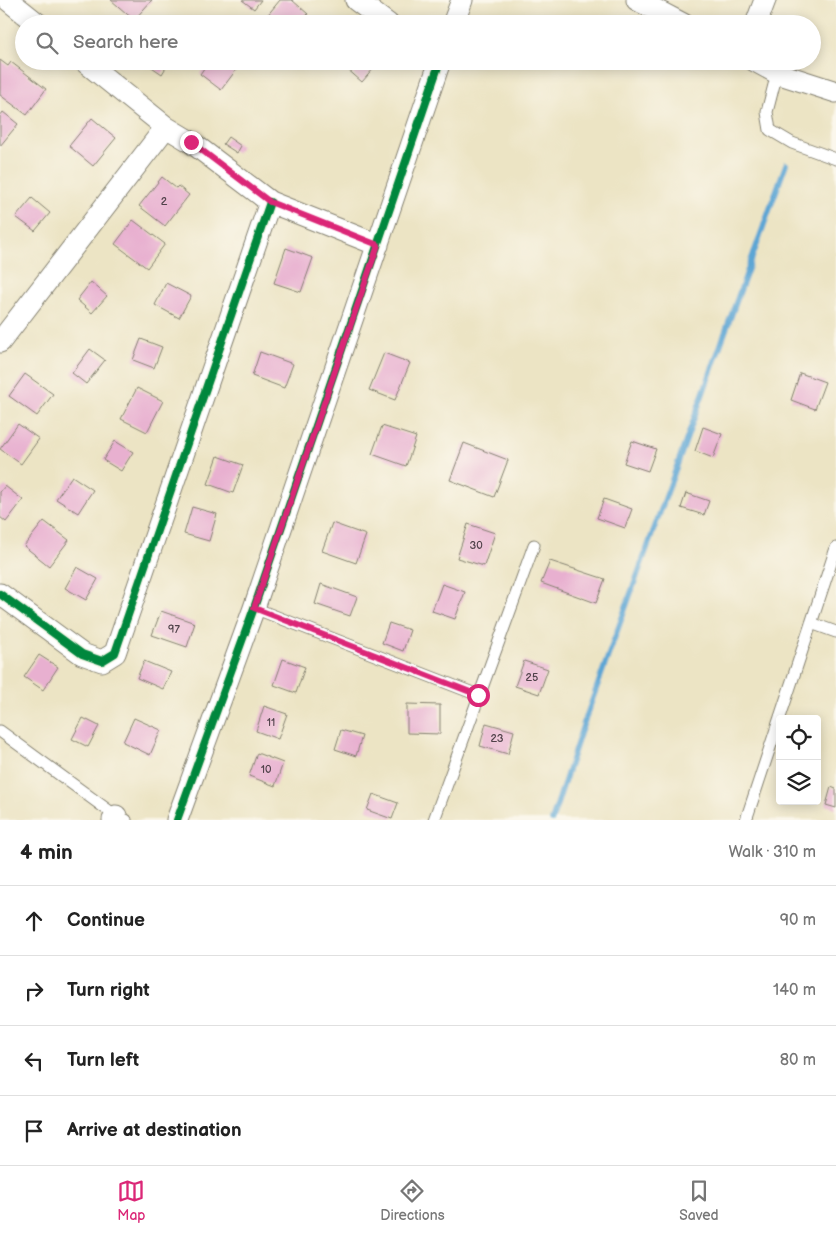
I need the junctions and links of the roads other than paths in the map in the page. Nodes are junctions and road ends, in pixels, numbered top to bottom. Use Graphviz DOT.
graph roads {
  1 [pos="8,0"];
  2 [pos="356,0"];
  3 [pos="462,0"];
  4 [pos="637,0"];
  5 [pos="765,0"];
  6 [pos="27,15"];
  7 [pos="376,15"];
  8 [pos="456,15"];
  9 [pos="666,15"];
  10 [pos="759,15"];
  11 [pos="95,70"];
  12 [pos="436,70"];
  13 [pos="772,70"];
  14 [pos="777,73"];
  15 [pos="836,92"];
  16 [pos="166,127"];
  17 [pos="836,158"];
  18 [pos="270,202"];
  19 [pos="378,245"];
  20 [pos="0,342"];
  21 [pos="534,545"];
  22 [pos="836,548"];
  23 [pos="0,594"];
  24 [pos="254,608"];
  25 [pos="811,623"];
  26 [pos="836,632"];
  27 [pos="478,695"];
  28 [pos="0,731"];
  29 [pos="118,819"];
  30 [pos="177,820"];
  31 [pos="434,820"];
  32 [pos="746,820"];
  1 -- 6 [label="street"];
  2 -- 7 [label="street"];
  3 -- 8 [label="street"];
  4 -- 9 [label="street"];
  5 -- 10 [label="street"];
  11 -- 16 [label="street"];
  12 -- 19 [label="street"];
  13 -- 14 [label="street"];
  14 -- 15 [label="street"];
  14 -- 17 [label="lane"];
  16 -- 18 [label="street"];
  16 -- 20 [label="street"];
  18 -- 19 [label="street"];
  18 -- 23 [label="street"];
  19 -- 24 [label="street"];
  21 -- 27 [label="lane"];
  22 -- 25 [label="lane"];
  24 -- 27 [label="lane"];
  24 -- 30 [label="street"];
  25 -- 26 [label="lane"];
  25 -- 32 [label="lane"];
  27 -- 31 [label="lane"];
  28 -- 29 [label="lane"];
}
